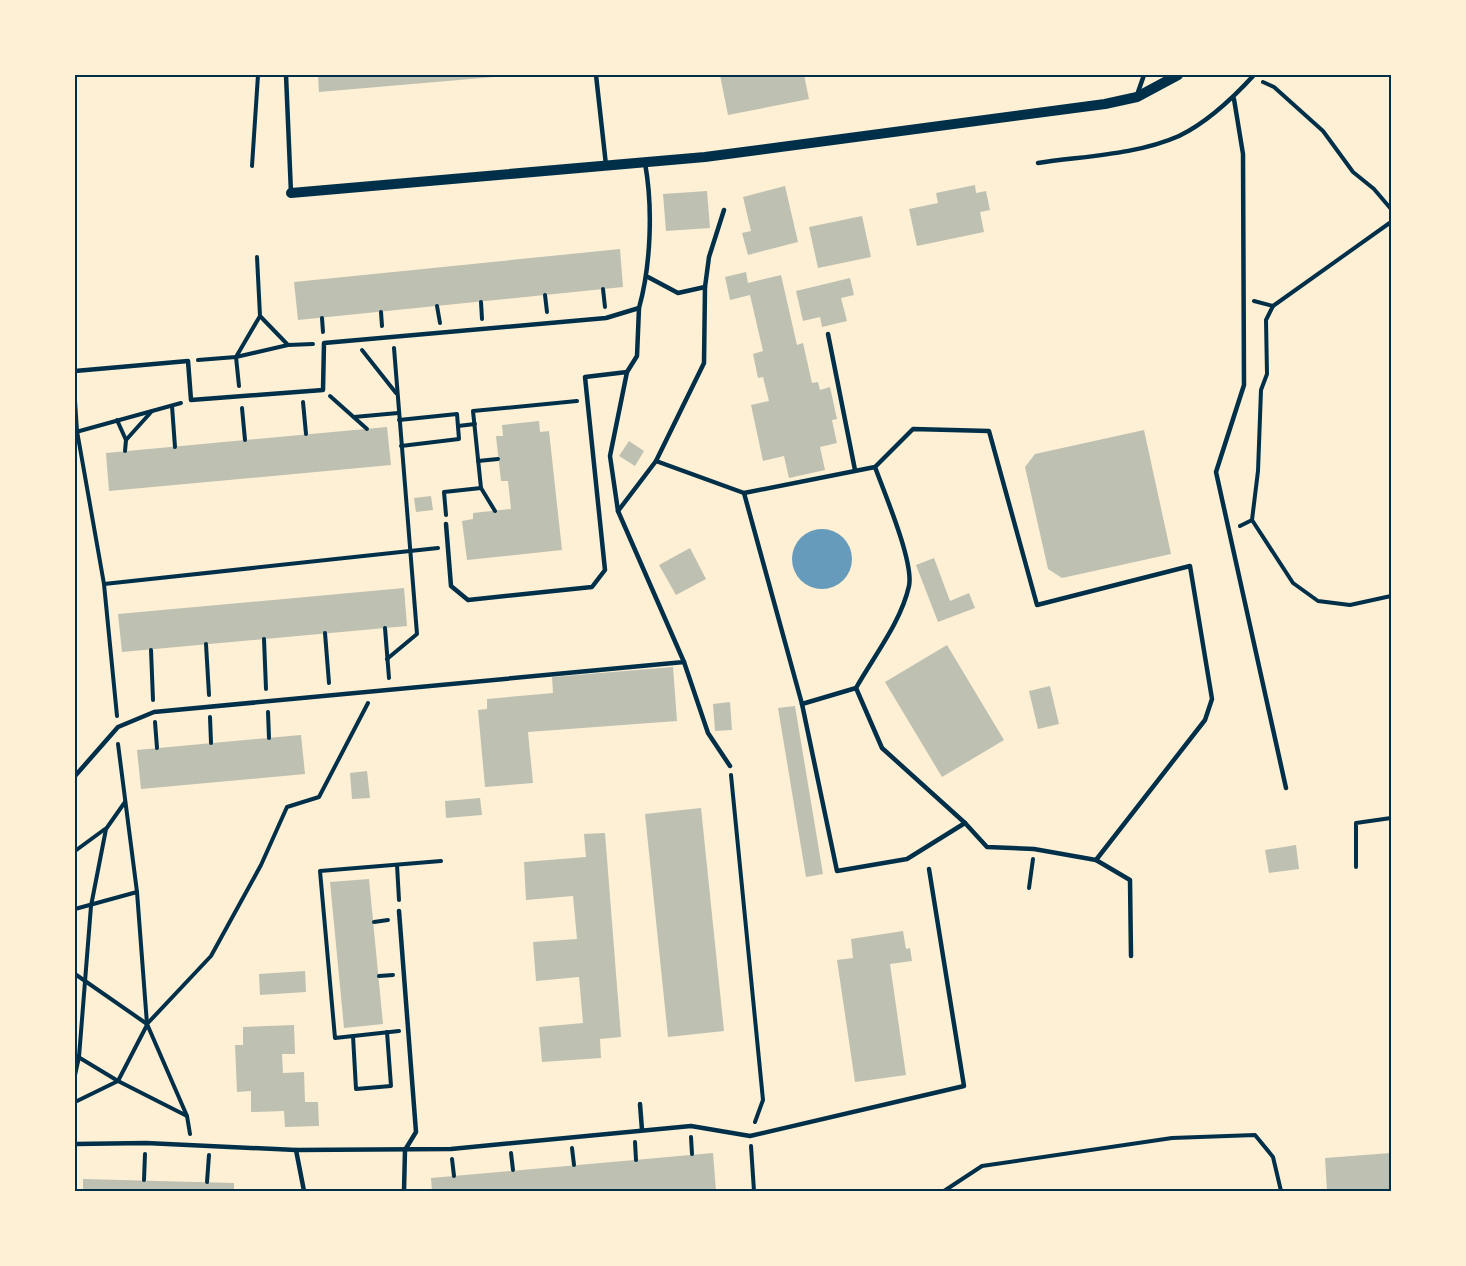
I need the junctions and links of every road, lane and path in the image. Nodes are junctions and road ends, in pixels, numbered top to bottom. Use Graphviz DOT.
graph roads {
  1 [pos="258,75"];
  2 [pos="286,75"];
  3 [pos="596,75"];
  4 [pos="1144,75"];
  5 [pos="1178,75"];
  6 [pos="1253,76"];
  7 [pos="1137,97"];
  8 [pos="1234,99"];
  9 [pos="645,162"];
  10 [pos="1038,163"];
  11 [pos="606,165"];
  12 [pos="252,166"];
  13 [pos="291,193"];
  14 [pos="1391,209"];
  15 [pos="724,210"];
  16 [pos="1391,222"];
  17 [pos="257,257"];
  18 [pos="648,277"];
  19 [pos="705,287"];
  20 [pos="1243,298"];
  21 [pos="1273,306"];
  22 [pos="639,308"];
  23 [pos="260,316"];
  24 [pos="828,334"];
  25 [pos="393,338"];
  26 [pos="354,341"];
  27 [pos="324,343"];
  28 [pos="288,345"];
  29 [pos="236,357"];
  30 [pos="188,361"];
  31 [pos="75,371"];
  32 [pos="627,372"];
  33 [pos="323,390"];
  34 [pos="302,391"];
  35 [pos="396,394"];
  36 [pos="240,396"];
  37 [pos="587,399"];
  38 [pos="191,400"];
  39 [pos="75,401"];
  40 [pos="172,406"];
  41 [pos="153,410"];
  42 [pos="398,413"];
  43 [pos="353,417"];
  44 [pos="117,420"];
  45 [pos="399,420"];
  46 [pos="475,424"];
  47 [pos="458,426"];
  48 [pos="367,429"];
  49 [pos="76,432"];
  50 [pos="306,434"];
  51 [pos="126,440"];
  52 [pos="245,440"];
  53 [pos="401,446"];
  54 [pos="175,447"];
  55 [pos="125,452"];
  56 [pos="498,459"];
  57 [pos="478,461"];
  58 [pos="656,461"];
  59 [pos="875,467"];
  60 [pos="855,470"];
  61 [pos="481,488"];
  62 [pos="744,493"];
  63 [pos="618,510"];
  64 [pos="495,511"];
  65 [pos="446,525"];
  66 [pos="448,547"];
  67 [pos="410,551"];
  68 [pos="104,584"];
  69 [pos="1391,596"];
  70 [pos="385,628"];
  71 [pos="325,633"];
  72 [pos="387,659"];
  73 [pos="684,662"];
  74 [pos="856,688"];
  75 [pos="390,690"];
  76 [pos="374,691"];
  77 [pos="329,695"];
  78 [pos="802,704"];
  79 [pos="118,727"];
  80 [pos="118,745"];
  81 [pos="730,766"];
  82 [pos="75,776"];
  83 [pos="1286,788"];
  84 [pos="126,802"];
  85 [pos="1391,818"];
  86 [pos="965,823"];
  87 [pos="106,829"];
  88 [pos="1034,849"];
  89 [pos="75,851"];
  90 [pos="1096,860"];
  91 [pos="441,861"];
  92 [pos="397,865"];
  93 [pos="1356,867"];
  94 [pos="929,869"];
  95 [pos="1029,888"];
  96 [pos="137,892"];
  97 [pos="91,906"];
  98 [pos="75,909"];
  99 [pos="399,911"];
  100 [pos="1131,956"];
  101 [pos="75,974"];
  102 [pos="86,983"];
  103 [pos="147,1024"];
  104 [pos="408,1030"];
  105 [pos="387,1032"];
  106 [pos="353,1036"];
  107 [pos="77,1056"];
  108 [pos="75,1075"];
  109 [pos="118,1081"];
  110 [pos="75,1102"];
  111 [pos="640,1104"];
  112 [pos="188,1116"];
  113 [pos="642,1130"];
  114 [pos="750,1136"];
  115 [pos="146,1143"];
  116 [pos="75,1144"];
  117 [pos="192,1144"];
  118 [pos="209,1145"];
  119 [pos="296,1150"];
  120 [pos="405,1150"];
  121 [pos="144,1180"];
  122 [pos="207,1182"];
  123 [pos="304,1191"];
  124 [pos="404,1191"];
  125 [pos="754,1191"];
  126 [pos="944,1191"];
  127 [pos="1281,1191"];
  1 -- 12 [label="path"];
  2 -- 13 [label="lane"];
  3 -- 11 [label="lane"];
  4 -- 7 [label="lane"];
  5 -- 7 [label="street"];
  6 -- 8 [label="lane"];
  6 -- 14 [label="path"];
  7 -- 9 [label="street"];
  8 -- 10 [label="lane"];
  8 -- 20 [label="lane"];
  9 -- 11 [label="street"];
  9 -- 18 [label="lane"];
  11 -- 13 [label="street"];
  15 -- 19 [label="lane"];
  16 -- 21 [label="path"];
  17 -- 23 [label="path"];
  18 -- 19 [label="lane"];
  18 -- 22 [label="lane"];
  19 -- 58 [label="lane"];
  20 -- 21 [label="path"];
  20 -- 83 [label="lane"];
  21 -- 69 [label="path"];
  22 -- 25 [label="lane"];
  22 -- 32 [label="lane"];
  23 -- 28 [label="path"];
  23 -- 29 [label="path"];
  24 -- 60 [label="lane"];
  25 -- 26 [label="lane"];
  25 -- 35 [label="path"];
  26 -- 27 [label="lane"];
  26 -- 35 [label="path"];
  27 -- 28 [label="path"];
  27 -- 33 [label="lane"];
  28 -- 29 [label="path"];
  29 -- 30 [label="path"];
  29 -- 36 [label="path"];
  30 -- 31 [label="lane"];
  30 -- 38 [label="lane"];
  32 -- 37 [label="lane"];
  32 -- 63 [label="lane"];
  33 -- 34 [label="lane"];
  33 -- 43 [label="path"];
  34 -- 36 [label="lane"];
  34 -- 50 [label="path"];
  35 -- 42 [label="path"];
  36 -- 38 [label="lane"];
  36 -- 52 [label="path"];
  37 -- 46 [label="path"];
  37 -- 66 [label="lane"];
  38 -- 40 [label="path"];
  39 -- 49 [label="path"];
  40 -- 41 [label="path"];
  40 -- 54 [label="path"];
  41 -- 44 [label="path"];
  41 -- 51 [label="path"];
  42 -- 43 [label="path"];
  42 -- 45 [label="path"];
  43 -- 48 [label="path"];
  44 -- 49 [label="path"];
  44 -- 51 [label="path"];
  45 -- 47 [label="path"];
  45 -- 53 [label="path"];
  46 -- 47 [label="path"];
  46 -- 57 [label="path"];
  47 -- 53 [label="path"];
  49 -- 68 [label="path"];
  51 -- 55 [label="path"];
  53 -- 67 [label="path"];
  56 -- 57 [label="path"];
  57 -- 61 [label="path"];
  58 -- 62 [label="lane"];
  58 -- 63 [label="lane"];
  59 -- 60 [label="lane"];
  59 -- 74 [label="lane"];
  59 -- 90 [label="lane"];
  60 -- 62 [label="lane"];
  61 -- 64 [label="path"];
  61 -- 65 [label="path"];
  62 -- 78 [label="lane"];
  63 -- 73 [label="lane"];
  65 -- 66 [label="lane"];
  66 -- 67 [label="path"];
  67 -- 68 [label="path"];
  67 -- 72 [label="path"];
  68 -- 79 [label="path"];
  70 -- 72 [label="path"];
  71 -- 77 [label="path"];
  72 -- 75 [label="path"];
  73 -- 75 [label="lane"];
  73 -- 81 [label="lane"];
  74 -- 78 [label="lane"];
  74 -- 86 [label="lane"];
  75 -- 76 [label="lane"];
  76 -- 77 [label="lane"];
  76 -- 103 [label="path"];
  77 -- 79 [label="lane"];
  78 -- 86 [label="lane"];
  79 -- 82 [label="lane"];
  80 -- 84 [label="path"];
  81 -- 114 [label="path"];
  84 -- 87 [label="path"];
  84 -- 96 [label="path"];
  85 -- 93 [label="path"];
  86 -- 88 [label="lane"];
  87 -- 89 [label="path"];
  87 -- 97 [label="path"];
  88 -- 90 [label="lane"];
  88 -- 95 [label="path"];
  90 -- 100 [label="lane"];
  91 -- 92 [label="path"];
  92 -- 99 [label="path"];
  92 -- 106 [label="path"];
  94 -- 114 [label="lane"];
  96 -- 97 [label="path"];
  96 -- 103 [label="path"];
  97 -- 98 [label="path"];
  97 -- 102 [label="path"];
  99 -- 104 [label="lane"];
  101 -- 102 [label="path"];
  102 -- 103 [label="path"];
  102 -- 107 [label="path"];
  103 -- 109 [label="path"];
  103 -- 112 [label="path"];
  104 -- 105 [label="path"];
  104 -- 120 [label="lane"];
  105 -- 106 [label="path"];
  105 -- 106 [label="path"];
  107 -- 108 [label="path"];
  107 -- 109 [label="path"];
  109 -- 110 [label="path"];
  109 -- 112 [label="path"];
  111 -- 113 [label="lane"];
  112 -- 117 [label="path"];
  113 -- 114 [label="lane"];
  113 -- 120 [label="lane"];
  114 -- 125 [label="path"];
  115 -- 116 [label="lane"];
  115 -- 117 [label="lane"];
  115 -- 121 [label="path"];
  117 -- 118 [label="lane"];
  118 -- 119 [label="lane"];
  118 -- 122 [label="path"];
  119 -- 120 [label="lane"];
  119 -- 123 [label="lane"];
  120 -- 124 [label="lane"];
  126 -- 127 [label="path"];
}
